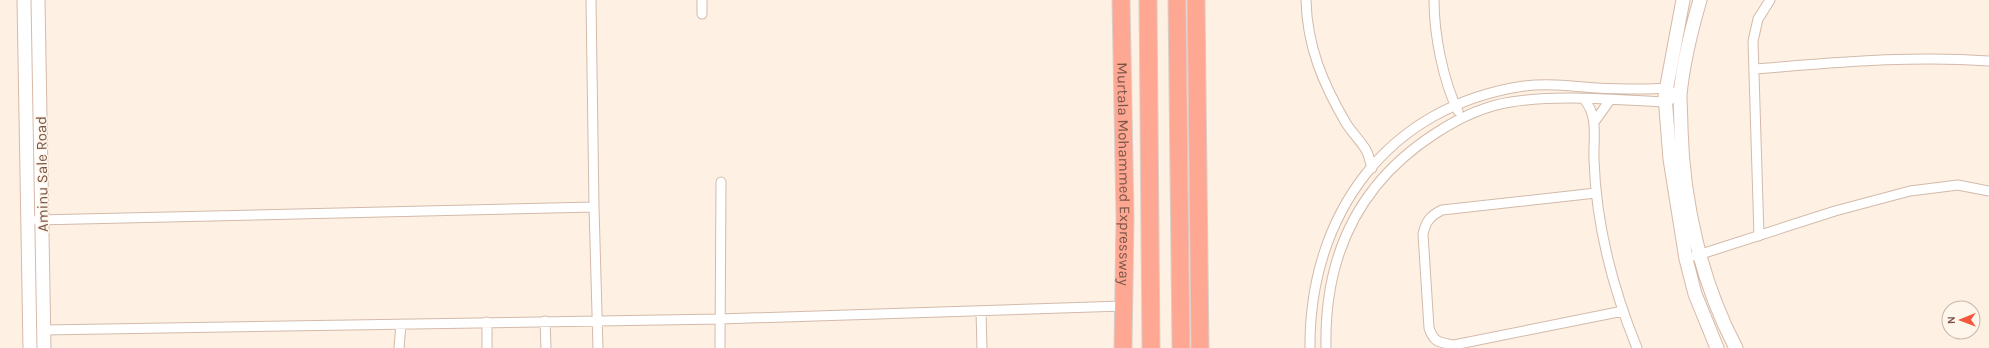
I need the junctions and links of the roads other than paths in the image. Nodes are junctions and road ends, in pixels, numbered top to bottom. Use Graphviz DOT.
graph roads {
  1 [pos="24,0"];
  2 [pos="38,0"];
  3 [pos="591,0"];
  4 [pos="702,0"];
  5 [pos="1121,0"];
  6 [pos="1148,0"];
  7 [pos="1177,0"];
  8 [pos="1196,0"];
  9 [pos="1306,0"];
  10 [pos="1434,0"];
  11 [pos="1683,0"];
  12 [pos="1700,0"];
  13 [pos="1770,0"];
  14 [pos="702,14"];
  15 [pos="1989,60"];
  16 [pos="1754,69"];
  17 [pos="1666,89"];
  18 [pos="1680,96"];
  19 [pos="1584,98"];
  20 [pos="1610,100"];
  21 [pos="1665,102"];
  22 [pos="1456,107"];
  23 [pos="1461,118"];
  24 [pos="1595,121"];
  25 [pos="1366,150"];
  26 [pos="1382,155"];
  27 [pos="1372,168"];
  28 [pos="721,182"];
  29 [pos="1989,191"];
  30 [pos="1596,193"];
  31 [pos="594,207"];
  32 [pos="28,220"];
  33 [pos="43,220"];
  34 [pos="1759,236"];
  35 [pos="1700,254"];
  36 [pos="1686,259"];
  37 [pos="1123,306"];
  38 [pos="1623,310"];
  39 [pos="981,311"];
  40 [pos="720,319"];
  41 [pos="545,321"];
  42 [pos="598,321"];
  43 [pos="487,322"];
  44 [pos="401,324"];
  45 [pos="44,330"];
  46 [pos="30,348"];
  47 [pos="44,348"];
  48 [pos="399,348"];
  49 [pos="487,348"];
  50 [pos="546,348"];
  51 [pos="598,348"];
  52 [pos="720,348"];
  53 [pos="982,348"];
  54 [pos="1123,348"];
  55 [pos="1151,348"];
  56 [pos="1180,348"];
  57 [pos="1200,348"];
  58 [pos="1310,348"];
  59 [pos="1326,348"];
  60 [pos="1637,348"];
  61 [pos="1717,348"];
  62 [pos="1736,348"];
  1 -- 32 [label="street, Aminu Sale Road"];
  2 -- 33 [label="street, Aminu Sale Road"];
  3 -- 31 [label="street"];
  4 -- 14 [label="street"];
  5 -- 37 [label="highway, Murtala Mohammed Expressway"];
  6 -- 55 [label="highway, Murtala Mohammed Expressway"];
  7 -- 56 [label="highway"];
  8 -- 57 [label="highway"];
  9 -- 25 [label="street"];
  10 -- 22 [label="street"];
  11 -- 17 [label="street"];
  12 -- 18 [label="street"];
  13 -- 16 [label="street"];
  15 -- 16 [label="street"];
  16 -- 34 [label="street"];
  17 -- 18 [label="street"];
  17 -- 21 [label="street"];
  17 -- 22 [label="street"];
  18 -- 21 [label="street"];
  18 -- 35 [label="street"];
  19 -- 20 [label="street"];
  19 -- 23 [label="street"];
  19 -- 24 [label="street"];
  20 -- 21 [label="street"];
  20 -- 24 [label="street"];
  21 -- 36 [label="street"];
  22 -- 23 [label="street"];
  22 -- 26 [label="street"];
  23 -- 59 [label="street"];
  24 -- 30 [label="street"];
  25 -- 26 [label="street"];
  25 -- 27 [label="street"];
  26 -- 27 [label="street"];
  27 -- 58 [label="street"];
  28 -- 40 [label="street"];
  29 -- 34 [label="street"];
  30 -- 38 [label="street"];
  30 -- 38 [label="street"];
  31 -- 33 [label="street"];
  31 -- 42 [label="street"];
  32 -- 33 [label="street"];
  32 -- 46 [label="street, Aminu Sale Road"];
  33 -- 45 [label="street, Aminu Sale Road"];
  34 -- 35 [label="street"];
  35 -- 36 [label="street"];
  35 -- 62 [label="street"];
  36 -- 61 [label="street"];
  37 -- 39 [label="street"];
  37 -- 54 [label="highway, Murtala Mohammed Expressway"];
  38 -- 60 [label="street"];
  39 -- 40 [label="street"];
  39 -- 53 [label="street"];
  40 -- 42 [label="street"];
  40 -- 52 [label="street"];
  41 -- 42 [label="street"];
  41 -- 43 [label="street"];
  41 -- 50 [label="street"];
  42 -- 51 [label="street"];
  43 -- 44 [label="street"];
  43 -- 49 [label="street"];
  44 -- 45 [label="street"];
  44 -- 48 [label="street"];
  45 -- 47 [label="street, Aminu Sale Road"];
}
